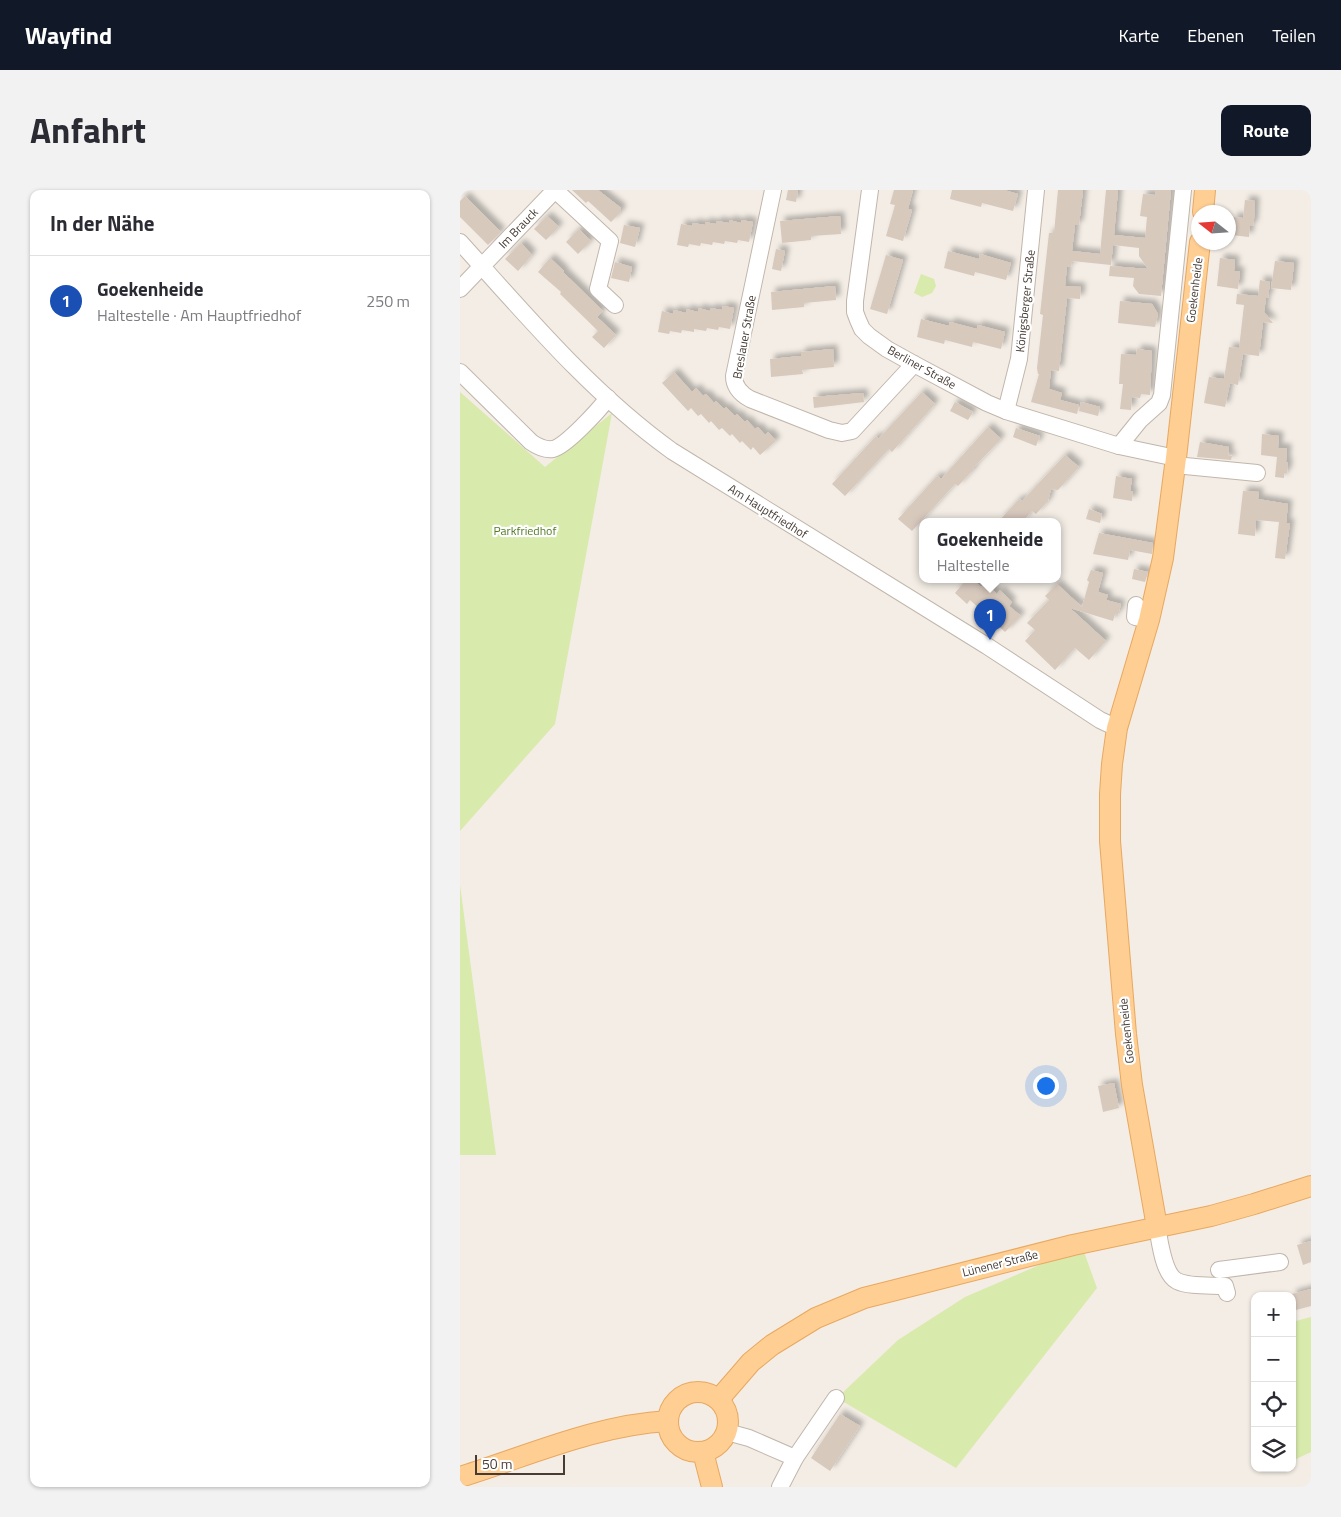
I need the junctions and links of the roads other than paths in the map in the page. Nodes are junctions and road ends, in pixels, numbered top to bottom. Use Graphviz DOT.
graph roads {
  1 [pos="773,190"];
  2 [pos="870,190"];
  3 [pos="1036,190"];
  4 [pos="1183,190"];
  5 [pos="1205,190"];
  6 [pos="1204,205"];
  7 [pos="460,242"];
  8 [pos="1199,250"];
  9 [pos="482,266"];
  10 [pos="460,289"];
  11 [pos="615,306"];
  12 [pos="914,364"];
  13 [pos="460,372"];
  14 [pos="608,398"];
  15 [pos="1006,411"];
  16 [pos="1119,446"];
  17 [pos="1176,462"];
  18 [pos="1257,474"];
  19 [pos="1117,728"];
  20 [pos="1311,1186"];
  21 [pos="1157,1226"];
  22 [pos="1280,1262"];
  23 [pos="1219,1270"];
  24 [pos="1228,1293"];
  25 [pos="836,1398"];
  26 [pos="719,1399"];
  27 [pos="668,1420"];
  28 [pos="728,1432"];
  29 [pos="703,1452"];
  30 [pos="795,1458"];
  31 [pos="460,1477"];
  32 [pos="712,1487"];
  33 [pos="780,1487"];
  1 -- 12 [label="street, Breslauer Straße"];
  2 -- 12 [label="street, Berliner Straße"];
  3 -- 15 [label="street, Königsberger Straße"];
  4 -- 16 [label="street"];
  5 -- 6 [label="main road"];
  7 -- 9 [label="street, Am Hauptfriedhof"];
  8 -- 17 [label="main road, Goekenheide"];
  9 -- 10 [label="street"];
  9 -- 11 [label="street, Im Brauck"];
  9 -- 14 [label="street, Am Hauptfriedhof"];
  12 -- 15 [label="street, Berliner Straße"];
  13 -- 14 [label="street"];
  14 -- 19 [label="street, Am Hauptfriedhof"];
  15 -- 16 [label="street, Berliner Straße"];
  16 -- 17 [label="street, Berliner Straße"];
  17 -- 18 [label="street, Berliner Straße"];
  17 -- 19 [label="main road, Goekenheide"];
  19 -- 21 [label="main road, Goekenheide"];
  20 -- 21 [label="main road, Lünener Straße"];
  21 -- 24 [label="street"];
  21 -- 26 [label="main road, Lünener Straße"];
  22 -- 23 [label="street"];
  25 -- 30 [label="street"];
  26 -- 27 [label="main road"];
  26 -- 28 [label="main road"];
  27 -- 29 [label="main road"];
  27 -- 31 [label="main road"];
  28 -- 29 [label="main road"];
  28 -- 30 [label="street"];
  29 -- 32 [label="main road"];
  30 -- 33 [label="street"];
}
